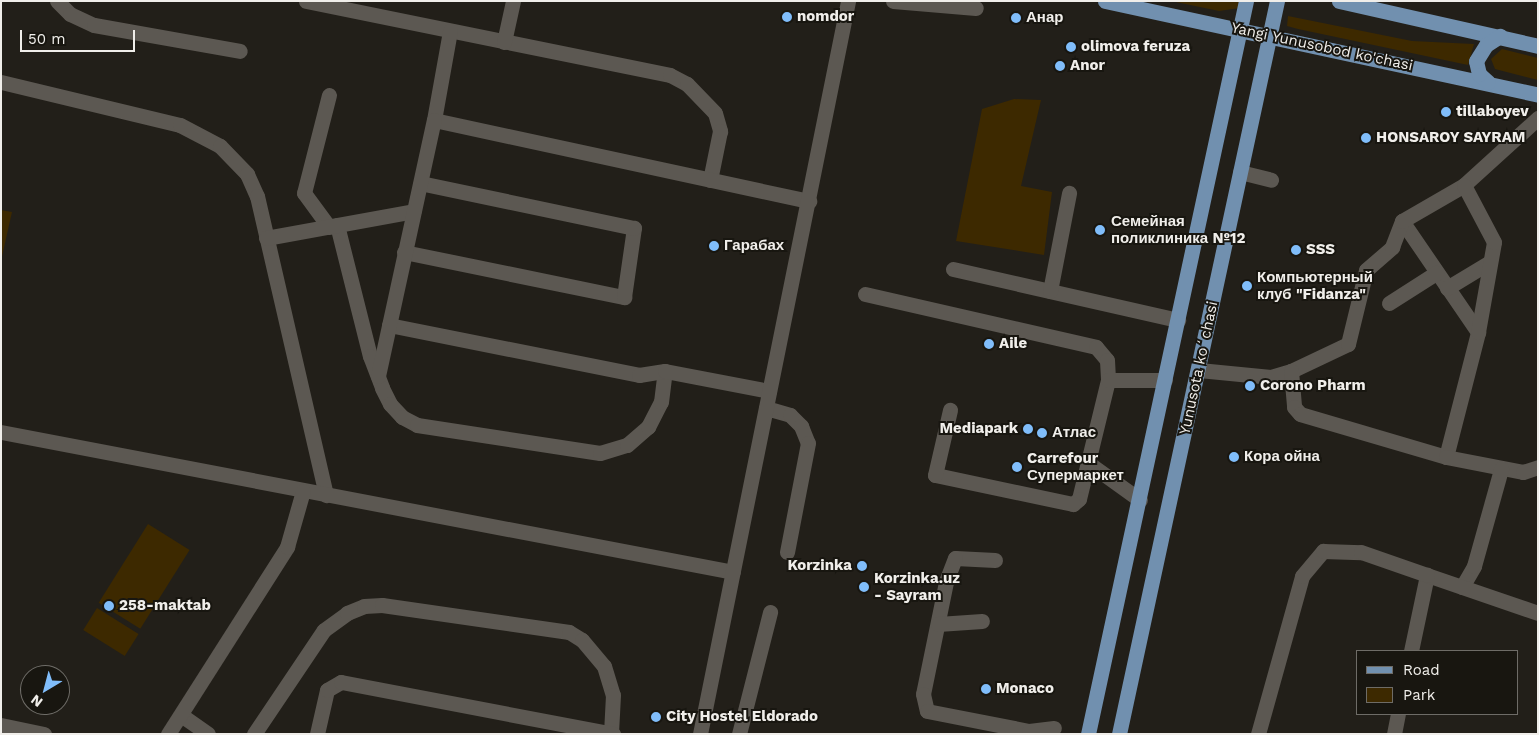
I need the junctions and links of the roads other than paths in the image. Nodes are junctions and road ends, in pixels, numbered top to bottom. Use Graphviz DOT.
graph roads {
  1 [pos="57,1"];
  2 [pos="306,1"];
  3 [pos="513,1"];
  4 [pos="848,1"];
  5 [pos="893,1"];
  6 [pos="1105,1"];
  7 [pos="1246,1"];
  8 [pos="1277,1"];
  9 [pos="1339,1"];
  10 [pos="976,8"];
  11 [pos="1240,30"];
  12 [pos="450,32"];
  13 [pos="1269,36"];
  14 [pos="1500,36"];
  15 [pos="504,42"];
  16 [pos="1538,46"];
  17 [pos="240,51"];
  18 [pos="1,82"];
  19 [pos="1488,82"];
  20 [pos="329,95"];
  21 [pos="1538,95"];
  22 [pos="1538,118"];
  23 [pos="434,120"];
  24 [pos="1240,172"];
  25 [pos="710,180"];
  26 [pos="1271,180"];
  27 [pos="421,184"];
  28 [pos="1464,185"];
  29 [pos="1069,193"];
  30 [pos="810,201"];
  31 [pos="414,211"];
  32 [pos="1402,221"];
  33 [pos="333,226"];
  34 [pos="266,238"];
  35 [pos="404,252"];
  36 [pos="1490,262"];
  37 [pos="953,269"];
  38 [pos="1436,273"];
  39 [pos="1447,288"];
  40 [pos="1050,291"];
  41 [pos="865,294"];
  42 [pos="1389,303"];
  43 [pos="1178,320"];
  44 [pos="389,325"];
  45 [pos="1478,332"];
  46 [pos="1199,370"];
  47 [pos="666,371"];
  48 [pos="1292,371"];
  49 [pos="378,376"];
  50 [pos="1108,380"];
  51 [pos="1165,380"];
  52 [pos="769,391"];
  53 [pos="766,408"];
  54 [pos="950,410"];
  55 [pos="1,432"];
  56 [pos="1446,457"];
  57 [pos="1087,462"];
  58 [pos="1538,467"];
  59 [pos="1501,469"];
  60 [pos="303,491"];
  61 [pos="326,495"];
  62 [pos="1140,500"];
  63 [pos="787,552"];
  64 [pos="995,560"];
  65 [pos="733,572"];
  66 [pos="1427,575"];
  67 [pos="1462,587"];
  68 [pos="1536,608"];
  69 [pos="770,612"];
  70 [pos="982,621"];
  71 [pos="938,624"];
  72 [pos="1411,650"];
  73 [pos="181,715"];
  74 [pos="1398,715"];
  75 [pos="1,725"];
  76 [pos="1054,728"];
  77 [pos="44,734"];
  78 [pos="168,734"];
  79 [pos="208,734"];
  80 [pos="254,734"];
  81 [pos="317,734"];
  82 [pos="612,734"];
  83 [pos="700,734"];
  84 [pos="739,734"];
  85 [pos="1088,734"];
  86 [pos="1119,734"];
  87 [pos="1258,734"];
  88 [pos="1394,734"];
  1 -- 17 [label="street"];
  2 -- 12 [label="street"];
  3 -- 15 [label="street"];
  4 -- 30 [label="street"];
  5 -- 10 [label="street"];
  6 -- 11 [label="main road, Yangi Yunusobod ko'chasi"];
  7 -- 11 [label="main road, Yunusota koʻchasi"];
  8 -- 13 [label="main road, Yunusota koʻchasi"];
  9 -- 14 [label="main road"];
  11 -- 13 [label="main road, Yangi Yunusobod ko'chasi"];
  11 -- 43 [label="main road, Yunusota koʻchasi"];
  12 -- 15 [label="street"];
  12 -- 23 [label="street"];
  13 -- 19 [label="main road, Yangi Yunusobod ko'chasi"];
  13 -- 24 [label="main road, Yunusota koʻchasi"];
  14 -- 16 [label="main road"];
  14 -- 19 [label="main road"];
  15 -- 25 [label="street"];
  18 -- 34 [label="street"];
  19 -- 21 [label="main road, Yangi Yunusobod ko'chasi"];
  20 -- 33 [label="street"];
  22 -- 28 [label="street"];
  23 -- 25 [label="street"];
  23 -- 27 [label="street"];
  24 -- 26 [label="street"];
  24 -- 46 [label="main road, Yunusota koʻchasi"];
  25 -- 30 [label="street"];
  27 -- 31 [label="street"];
  27 -- 35 [label="street"];
  28 -- 32 [label="street"];
  28 -- 36 [label="street"];
  29 -- 40 [label="street"];
  30 -- 52 [label="street"];
  31 -- 33 [label="street"];
  31 -- 35 [label="street"];
  32 -- 38 [label="street"];
  32 -- 48 [label="street"];
  33 -- 34 [label="street"];
  33 -- 49 [label="street"];
  34 -- 61 [label="street"];
  35 -- 44 [label="street"];
  36 -- 39 [label="street"];
  36 -- 45 [label="street"];
  37 -- 40 [label="street"];
  38 -- 39 [label="street"];
  38 -- 42 [label="street"];
  39 -- 45 [label="street"];
  40 -- 43 [label="street"];
  41 -- 50 [label="street"];
  43 -- 51 [label="main road, Yunusota koʻchasi"];
  44 -- 47 [label="street"];
  44 -- 49 [label="street"];
  45 -- 56 [label="street"];
  46 -- 48 [label="street"];
  46 -- 86 [label="main road, Yunusota koʻchasi"];
  47 -- 49 [label="street"];
  47 -- 52 [label="street"];
  48 -- 56 [label="street"];
  50 -- 51 [label="street"];
  50 -- 57 [label="street"];
  51 -- 62 [label="main road, Yunusota koʻchasi"];
  52 -- 53 [label="street"];
  53 -- 63 [label="street"];
  53 -- 65 [label="street"];
  54 -- 57 [label="street"];
  55 -- 60 [label="street"];
  56 -- 59 [label="street"];
  57 -- 62 [label="street"];
  58 -- 59 [label="street"];
  59 -- 67 [label="street"];
  60 -- 61 [label="street"];
  60 -- 73 [label="street"];
  61 -- 65 [label="street"];
  62 -- 85 [label="main road, Yunusota koʻchasi"];
  64 -- 71 [label="street"];
  65 -- 83 [label="street"];
  66 -- 67 [label="street"];
  66 -- 72 [label="street"];
  66 -- 87 [label="street"];
  67 -- 68 [label="street"];
  69 -- 84 [label="street"];
  70 -- 71 [label="street"];
  71 -- 76 [label="street"];
  73 -- 78 [label="street"];
  73 -- 79 [label="street"];
  74 -- 88 [label="street"];
  75 -- 77 [label="street"];
  80 -- 82 [label="street"];
  81 -- 82 [label="street"];
}
